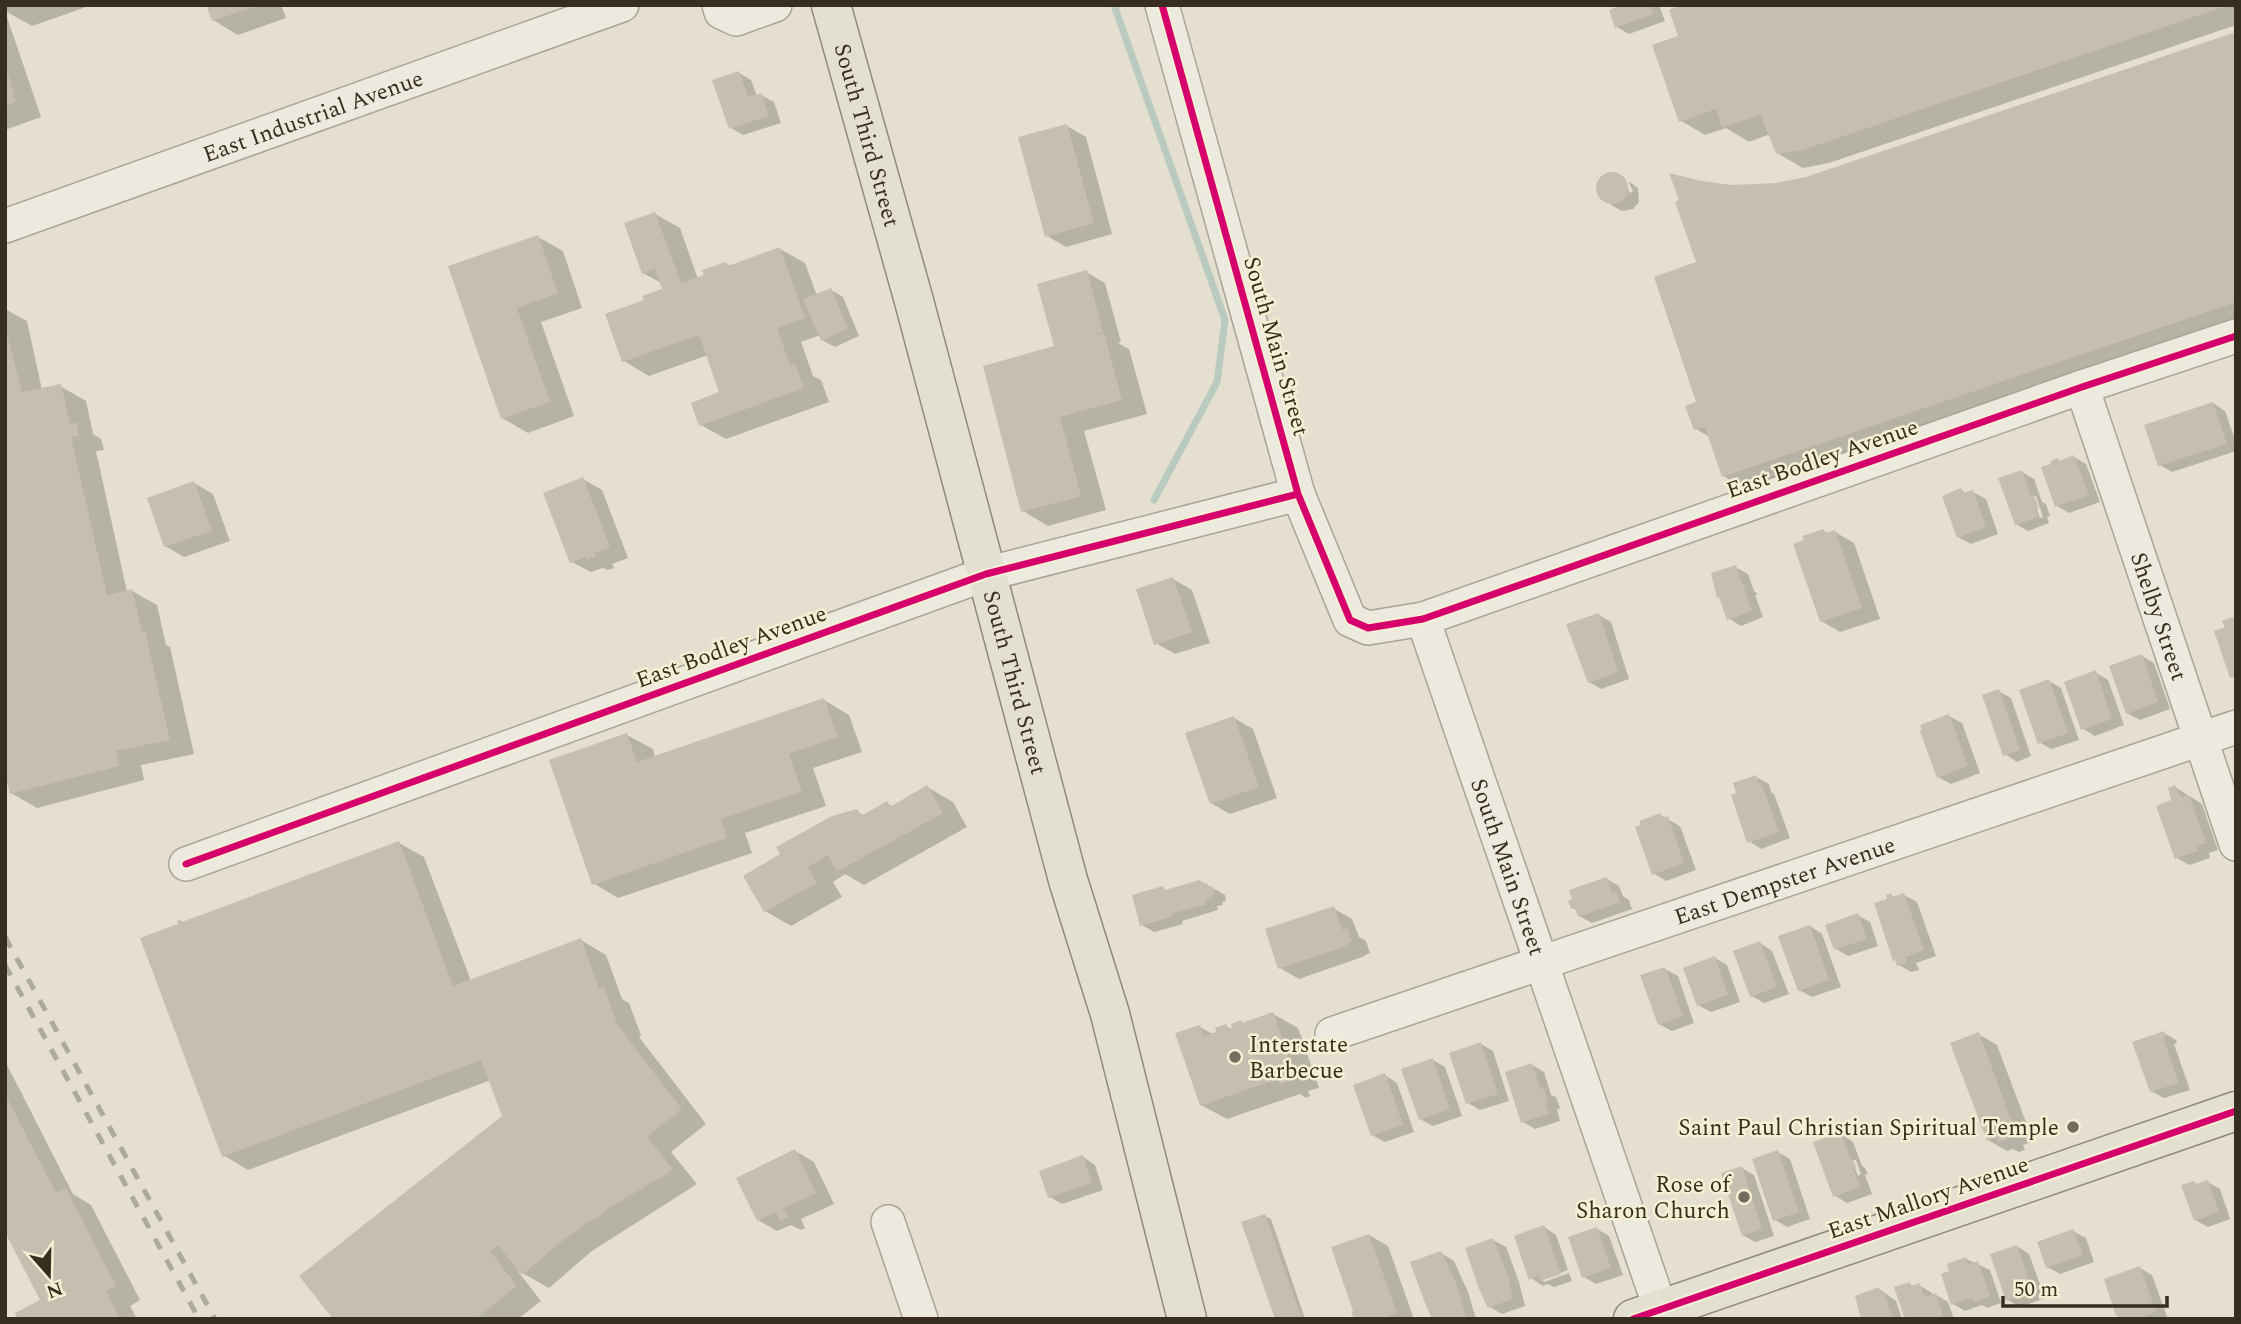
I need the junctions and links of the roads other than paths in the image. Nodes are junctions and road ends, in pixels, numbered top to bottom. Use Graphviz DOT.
graph roads {
  1 [pos="622,5"];
  2 [pos="719,5"];
  3 [pos="775,5"];
  4 [pos="1162,5"];
  5 [pos="835,19"];
  6 [pos="5,226"];
  7 [pos="2236,336"];
  8 [pos="2082,387"];
  9 [pos="1298,494"];
  10 [pos="986,574"];
  11 [pos="1423,619"];
  12 [pos="2236,727"];
  13 [pos="2201,739"];
  14 [pos="2236,845"];
  15 [pos="186,864"];
  16 [pos="1541,962"];
  17 [pos="1332,1034"];
  18 [pos="2236,1111"];
  19 [pos="888,1222"];
  20 [pos="1653,1316"];
  21 [pos="921,1319"];
  22 [pos="1187,1319"];
  1 -- 6 [label="street, East Industrial Avenue"];
  2 -- 3 [label="street"];
  4 -- 9 [label="street, South Main Street"];
  5 -- 10 [label="main road, South Third Street"];
  7 -- 8 [label="street, East Bodley Avenue"];
  8 -- 11 [label="street, East Bodley Avenue"];
  8 -- 13 [label="street, Shelby Street"];
  9 -- 10 [label="street, East Bodley Avenue"];
  9 -- 11 [label="street, South Main Street"];
  10 -- 15 [label="street, East Bodley Avenue"];
  10 -- 22 [label="main road, South Third Street"];
  11 -- 16 [label="street, South Main Street"];
  12 -- 13 [label="street, East Dempster Avenue"];
  13 -- 14 [label="street, Shelby Street"];
  13 -- 16 [label="street, East Dempster Avenue"];
  16 -- 17 [label="street, East Dempster Avenue"];
  16 -- 20 [label="street, South Main Street"];
  18 -- 20 [label="main road, East Mallory Avenue"];
  19 -- 21 [label="street"];
}
